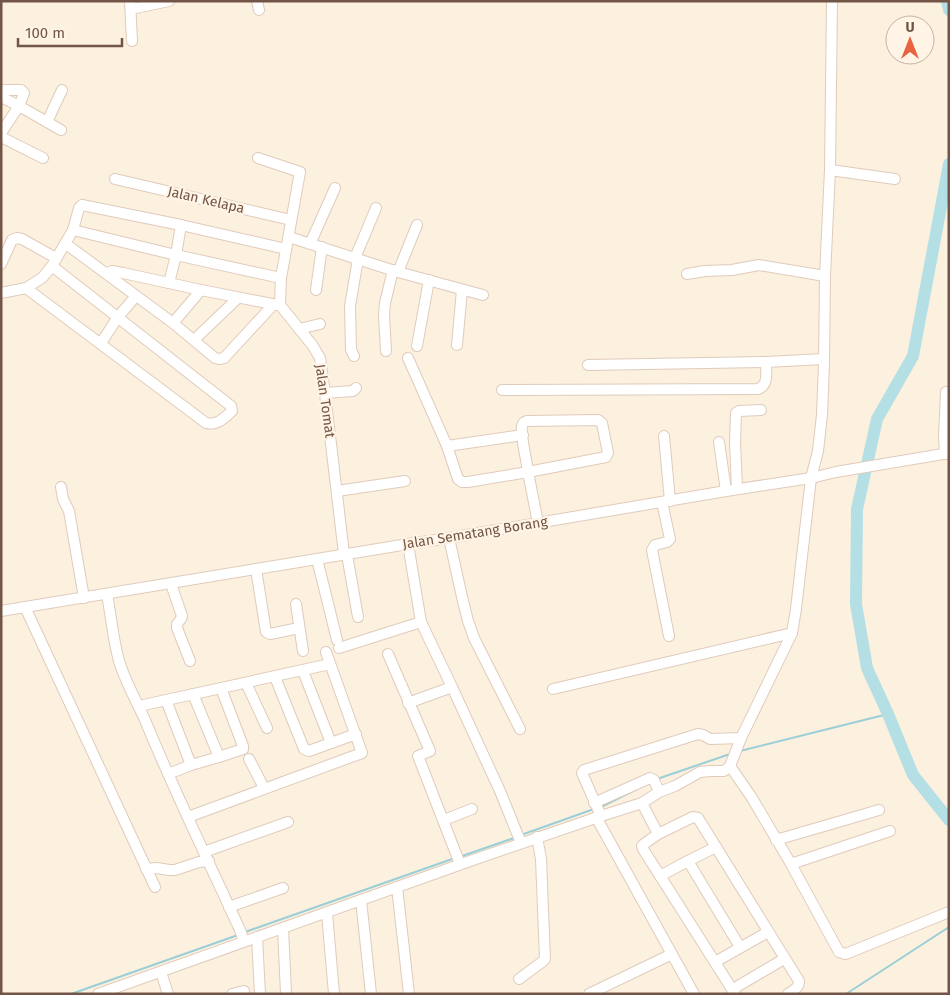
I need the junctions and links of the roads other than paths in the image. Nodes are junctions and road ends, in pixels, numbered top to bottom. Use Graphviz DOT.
graph roads {
  1 [pos="169,1"];
  2 [pos="832,1"];
  3 [pos="130,5"];
  4 [pos="132,41"];
  5 [pos="1,90"];
  6 [pos="62,90"];
  7 [pos="1,97"];
  8 [pos="19,106"];
  9 [pos="47,122"];
  10 [pos="61,130"];
  11 [pos="1,133"];
  12 [pos="1,137"];
  13 [pos="43,158"];
  14 [pos="258,158"];
  15 [pos="830,170"];
  16 [pos="895,179"];
  17 [pos="118,180"];
  18 [pos="335,188"];
  19 [pos="376,208"];
  20 [pos="291,220"];
  21 [pos="181,225"];
  22 [pos="417,225"];
  23 [pos="73,230"];
  24 [pos="289,237"];
  25 [pos="66,244"];
  26 [pos="310,244"];
  27 [pos="322,247"];
  28 [pos="286,249"];
  29 [pos="176,255"];
  30 [pos="356,259"];
  31 [pos="54,262"];
  32 [pos="1,264"];
  33 [pos="396,271"];
  34 [pos="106,273"];
  35 [pos="687,274"];
  36 [pos="826,276"];
  37 [pos="281,278"];
  38 [pos="429,280"];
  39 [pos="169,283"];
  40 [pos="26,288"];
  41 [pos="201,290"];
  42 [pos="316,290"];
  43 [pos="462,290"];
  44 [pos="1,293"];
  45 [pos="136,296"];
  46 [pos="483,296"];
  47 [pos="238,298"];
  48 [pos="277,306"];
  49 [pos="118,317"];
  50 [pos="173,323"];
  51 [pos="320,324"];
  52 [pos="299,329"];
  53 [pos="194,340"];
  54 [pos="101,343"];
  55 [pos="458,345"];
  56 [pos="417,346"];
  57 [pos="386,351"];
  58 [pos="354,356"];
  59 [pos="408,358"];
  60 [pos="824,359"];
  61 [pos="766,362"];
  62 [pos="588,365"];
  63 [pos="356,388"];
  64 [pos="502,390"];
  65 [pos="946,392"];
  66 [pos="325,393"];
  67 [pos="762,410"];
  68 [pos="522,434"];
  69 [pos="664,436"];
  70 [pos="719,442"];
  71 [pos="447,446"];
  72 [pos="945,449"];
  73 [pos="528,472"];
  74 [pos="811,478"];
  75 [pos="405,481"];
  76 [pos="61,487"];
  77 [pos="738,489"];
  78 [pos="337,491"];
  79 [pos="726,491"];
  80 [pos="666,501"];
  81 [pos="538,523"];
  82 [pos="449,538"];
  83 [pos="408,544"];
  84 [pos="346,554"];
  85 [pos="317,560"];
  86 [pos="256,570"];
  87 [pos="171,584"];
  88 [pos="83,591"];
  89 [pos="107,594"];
  90 [pos="296,604"];
  91 [pos="25,607"];
  92 [pos="1,611"];
  93 [pos="358,617"];
  94 [pos="421,622"];
  95 [pos="299,628"];
  96 [pos="792,633"];
  97 [pos="669,636"];
  98 [pos="303,652"];
  99 [pos="326,652"];
  100 [pos="388,654"];
  101 [pos="190,661"];
  102 [pos="330,664"];
  103 [pos="303,671"];
  104 [pos="275,677"];
  105 [pos="246,683"];
  106 [pos="452,687"];
  107 [pos="221,688"];
  108 [pos="553,689"];
  109 [pos="194,694"];
  110 [pos="166,700"];
  111 [pos="408,703"];
  112 [pos="139,706"];
  113 [pos="267,728"];
  114 [pos="520,729"];
  115 [pos="356,734"];
  116 [pos="741,738"];
  117 [pos="331,743"];
  118 [pos="219,757"];
  119 [pos="249,759"];
  120 [pos="733,759"];
  121 [pos="191,765"];
  122 [pos="168,774"];
  123 [pos="657,786"];
  124 [pos="264,788"];
  125 [pos="642,803"];
  126 [pos="472,809"];
  127 [pos="879,810"];
  128 [pos="597,811"];
  129 [pos="188,817"];
  130 [pos="444,820"];
  131 [pos="288,822"];
  132 [pos="890,831"];
  133 [pos="658,834"];
  134 [pos="519,837"];
  135 [pos="538,837"];
  136 [pos="776,840"];
  137 [pos="716,847"];
  138 [pos="206,857"];
  139 [pos="458,858"];
  140 [pos="688,861"];
  141 [pos="791,864"];
  142 [pos="146,869"];
  143 [pos="660,876"];
  144 [pos="155,887"];
  145 [pos="398,887"];
  146 [pos="283,888"];
  147 [pos="361,900"];
  148 [pos="229,907"];
  149 [pos="327,912"];
  150 [pos="949,912"];
  151 [pos="283,928"];
  152 [pos="768,932"];
  153 [pos="242,937"];
  154 [pos="257,937"];
  155 [pos="740,947"];
  156 [pos="672,954"];
  157 [pos="784,959"];
  158 [pos="715,962"];
  159 [pos="161,972"];
  160 [pos="519,979"];
  161 [pos="244,991"];
  162 [pos="734,992"];
  163 [pos="98,994"];
  164 [pos="168,994"];
  165 [pos="232,994"];
  166 [pos="260,994"];
  167 [pos="286,994"];
  168 [pos="334,994"];
  169 [pos="371,994"];
  170 [pos="409,994"];
  171 [pos="589,994"];
  172 [pos="694,994"];
  173 [pos="788,994"];
  1 -- 3 [label="street"];
  2 -- 15 [label="street"];
  3 -- 4 [label="street"];
  5 -- 8 [label="street"];
  6 -- 9 [label="street"];
  7 -- 8 [label="street"];
  8 -- 9 [label="street"];
  8 -- 11 [label="street"];
  9 -- 10 [label="street"];
  12 -- 13 [label="street"];
  14 -- 20 [label="street"];
  15 -- 16 [label="street"];
  15 -- 36 [label="street"];
  17 -- 20 [label="street, Jalan Kelapa"];
  18 -- 26 [label="street"];
  19 -- 30 [label="street"];
  20 -- 24 [label="street"];
  21 -- 23 [label="street"];
  21 -- 28 [label="street"];
  21 -- 29 [label="street"];
  22 -- 33 [label="street"];
  23 -- 25 [label="street"];
  23 -- 29 [label="street"];
  24 -- 26 [label="street"];
  24 -- 28 [label="street"];
  25 -- 31 [label="street"];
  25 -- 34 [label="street"];
  26 -- 27 [label="street"];
  27 -- 30 [label="street"];
  27 -- 42 [label="street"];
  28 -- 37 [label="street"];
  29 -- 37 [label="street"];
  29 -- 39 [label="street"];
  30 -- 33 [label="street"];
  30 -- 58 [label="street"];
  31 -- 32 [label="street"];
  31 -- 40 [label="street"];
  31 -- 49 [label="street"];
  33 -- 38 [label="street"];
  33 -- 57 [label="street"];
  34 -- 39 [label="street"];
  34 -- 45 [label="street"];
  35 -- 36 [label="street"];
  36 -- 60 [label="street"];
  37 -- 48 [label="street"];
  38 -- 43 [label="street"];
  38 -- 56 [label="street"];
  39 -- 41 [label="street"];
  40 -- 44 [label="street"];
  40 -- 54 [label="street"];
  41 -- 47 [label="street"];
  41 -- 50 [label="street"];
  43 -- 46 [label="street"];
  43 -- 55 [label="street"];
  45 -- 49 [label="street"];
  45 -- 50 [label="street"];
  47 -- 48 [label="street"];
  47 -- 53 [label="street"];
  48 -- 52 [label="street, Jalan Tomat"];
  48 -- 53 [label="street"];
  49 -- 54 [label="street"];
  49 -- 54 [label="street"];
  50 -- 53 [label="street"];
  51 -- 52 [label="street"];
  52 -- 66 [label="street, Jalan Tomat"];
  59 -- 71 [label="street"];
  60 -- 61 [label="street"];
  60 -- 74 [label="street"];
  61 -- 62 [label="street"];
  61 -- 64 [label="street"];
  63 -- 66 [label="street"];
  65 -- 72 [label="street"];
  66 -- 78 [label="street, Jalan Tomat"];
  67 -- 77 [label="street"];
  68 -- 71 [label="street"];
  68 -- 73 [label="street"];
  68 -- 73 [label="street"];
  69 -- 80 [label="street"];
  70 -- 79 [label="street"];
  71 -- 73 [label="street"];
  72 -- 74 [label="street, Jalan Sematang Borang"];
  73 -- 81 [label="street"];
  74 -- 77 [label="street, Jalan Sematang Borang"];
  74 -- 96 [label="street"];
  75 -- 78 [label="street"];
  76 -- 88 [label="street"];
  77 -- 79 [label="street, Jalan Sematang Borang"];
  78 -- 84 [label="street, Jalan Tomat"];
  79 -- 80 [label="street, Jalan Sematang Borang"];
  80 -- 81 [label="street, Jalan Sematang Borang"];
  80 -- 97 [label="street"];
  81 -- 82 [label="street, Jalan Sematang Borang"];
  82 -- 83 [label="street, Jalan Sematang Borang"];
  82 -- 114 [label="street"];
  83 -- 84 [label="street, Jalan Sematang Borang"];
  83 -- 94 [label="street"];
  84 -- 85 [label="street, Jalan Sematang Borang"];
  84 -- 93 [label="street, Jalan Tomat"];
  85 -- 86 [label="street, Jalan Sematang Borang"];
  85 -- 94 [label="street"];
  86 -- 87 [label="street, Jalan Sematang Borang"];
  86 -- 95 [label="street"];
  87 -- 89 [label="street, Jalan Sematang Borang"];
  87 -- 101 [label="street"];
  88 -- 89 [label="street, Jalan Sematang Borang"];
  88 -- 91 [label="street, Jalan Sematang Borang"];
  89 -- 112 [label="street"];
  90 -- 95 [label="street"];
  91 -- 92 [label="street, Jalan Sematang Borang"];
  91 -- 142 [label="street"];
  94 -- 106 [label="street"];
  95 -- 98 [label="street"];
  96 -- 108 [label="street"];
  96 -- 116 [label="street"];
  99 -- 102 [label="street"];
  100 -- 111 [label="street"];
  102 -- 103 [label="street"];
  102 -- 115 [label="street"];
  103 -- 104 [label="street"];
  103 -- 117 [label="street"];
  104 -- 105 [label="street"];
  104 -- 117 [label="street"];
  105 -- 107 [label="street"];
  105 -- 113 [label="street"];
  106 -- 111 [label="street"];
  106 -- 134 [label="street"];
  107 -- 109 [label="street"];
  107 -- 118 [label="street"];
  109 -- 110 [label="street"];
  109 -- 118 [label="street"];
  110 -- 112 [label="street"];
  110 -- 121 [label="street"];
  111 -- 130 [label="street"];
  112 -- 122 [label="street"];
  115 -- 117 [label="street"];
  115 -- 124 [label="street"];
  116 -- 120 [label="street"];
  116 -- 128 [label="street"];
  118 -- 121 [label="street"];
  119 -- 124 [label="street"];
  120 -- 123 [label="street"];
  120 -- 136 [label="street"];
  121 -- 122 [label="street"];
  122 -- 129 [label="street"];
  123 -- 125 [label="street"];
  123 -- 128 [label="street"];
  124 -- 129 [label="street"];
  125 -- 128 [label="street"];
  125 -- 133 [label="street"];
  126 -- 130 [label="street"];
  127 -- 136 [label="street"];
  128 -- 135 [label="street"];
  128 -- 156 [label="street"];
  129 -- 138 [label="street"];
  130 -- 139 [label="street"];
  131 -- 138 [label="street"];
  132 -- 141 [label="street"];
  133 -- 137 [label="street"];
  133 -- 143 [label="street"];
  134 -- 135 [label="street"];
  134 -- 139 [label="street"];
  135 -- 160 [label="street"];
  136 -- 141 [label="street"];
  137 -- 140 [label="street"];
  137 -- 152 [label="street"];
  138 -- 142 [label="street"];
  138 -- 148 [label="street"];
  139 -- 145 [label="street"];
  140 -- 143 [label="street"];
  140 -- 155 [label="street"];
  141 -- 150 [label="street"];
  142 -- 144 [label="street"];
  143 -- 158 [label="street"];
  145 -- 147 [label="street"];
  145 -- 170 [label="street"];
  146 -- 148 [label="street"];
  147 -- 149 [label="street"];
  147 -- 169 [label="street"];
  148 -- 153 [label="street"];
  149 -- 151 [label="street"];
  149 -- 168 [label="street"];
  151 -- 154 [label="street"];
  151 -- 167 [label="street"];
  152 -- 155 [label="street"];
  152 -- 157 [label="street"];
  153 -- 154 [label="street"];
  153 -- 159 [label="street"];
  154 -- 166 [label="street"];
  155 -- 158 [label="street"];
  156 -- 171 [label="street"];
  156 -- 172 [label="street"];
  157 -- 162 [label="street"];
  157 -- 173 [label="street"];
  158 -- 162 [label="street"];
  159 -- 163 [label="street"];
  159 -- 164 [label="street"];
  161 -- 165 [label="street"];
}
